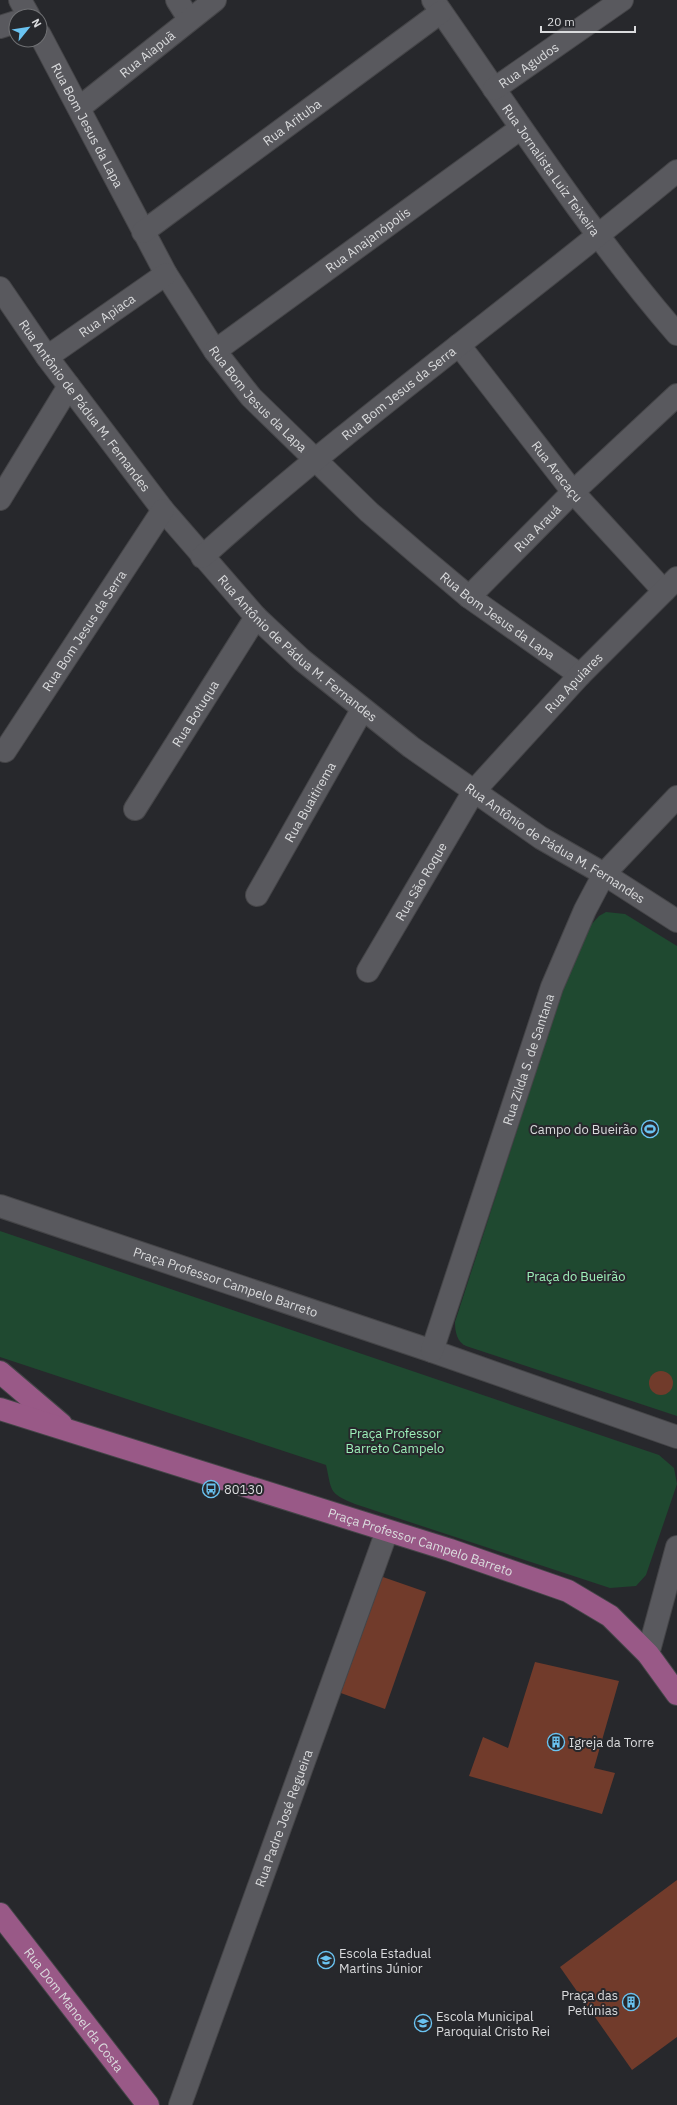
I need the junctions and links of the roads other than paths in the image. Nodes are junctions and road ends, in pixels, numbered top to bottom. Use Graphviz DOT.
graph roads {
  1 [pos="177,0"];
  2 [pos="215,0"];
  3 [pos="622,0"];
  4 [pos="437,6"];
  5 [pos="189,19"];
  6 [pos="47,48"];
  7 [pos="494,89"];
  8 [pos="78,108"];
  9 [pos="521,128"];
  10 [pos="677,171"];
  11 [pos="143,232"];
  12 [pos="599,236"];
  13 [pos="166,274"];
  14 [pos="0,288"];
  15 [pos="677,334"];
  16 [pos="460,346"];
  17 [pos="215,351"];
  18 [pos="47,357"];
  19 [pos="69,386"];
  20 [pos="677,395"];
  21 [pos="314,459"];
  22 [pos="573,492"];
  23 [pos="0,499"];
  24 [pos="162,510"];
  25 [pos="202,557"];
  26 [pos="670,584"];
  27 [pos="469,597"];
  28 [pos="256,617"];
  29 [pos="580,675"];
  30 [pos="362,710"];
  31 [pos="5,751"];
  32 [pos="474,791"];
  33 [pos="677,797"];
  34 [pos="135,809"];
  35 [pos="604,874"];
  36 [pos="257,895"];
  37 [pos="677,921"];
  38 [pos="368,970"];
  39 [pos="0,1206"];
  40 [pos="432,1351"];
  41 [pos="0,1372"];
  42 [pos="0,1409"];
  43 [pos="68,1430"];
  44 [pos="677,1437"];
  45 [pos="387,1531"];
  46 [pos="677,1547"];
  47 [pos="648,1654"];
  48 [pos="677,1694"];
  49 [pos="0,1914"];
  50 [pos="148,2105"];
  51 [pos="180,2105"];
  1 -- 5 [label="street"];
  2 -- 5 [label="street, Rua Aiapuã"];
  3 -- 7 [label="street, Rua Agudos"];
  4 -- 7 [label="street, Rua Jornalista Luiz Teixeira"];
  4 -- 11 [label="street, Rua Arituba"];
  5 -- 8 [label="street, Rua Aiapuã"];
  6 -- 8 [label="street, Rua Bom Jesus da Lapa"];
  7 -- 9 [label="street, Rua Jornalista Luiz Teixeira"];
  8 -- 11 [label="street, Rua Bom Jesus da Lapa"];
  9 -- 12 [label="street, Rua Jornalista Luiz Teixeira"];
  9 -- 17 [label="street, Rua Anajanópolis"];
  10 -- 12 [label="street, Rua Bom Jesus da Serra"];
  11 -- 13 [label="street, Rua Bom Jesus da Lapa"];
  12 -- 15 [label="street, Rua Jornalista Luiz Teixeira"];
  12 -- 16 [label="street, Rua Bom Jesus da Serra"];
  13 -- 17 [label="street, Rua Bom Jesus da Lapa"];
  13 -- 18 [label="street, Rua Apiaca"];
  14 -- 18 [label="street, Rua Antônio de Pádua M. Fernandes"];
  16 -- 21 [label="street, Rua Bom Jesus da Serra"];
  16 -- 22 [label="street, Rua Aracaçu"];
  17 -- 21 [label="street, Rua Bom Jesus da Lapa"];
  18 -- 19 [label="street, Rua Antônio de Pádua M. Fernandes"];
  19 -- 23 [label="street"];
  19 -- 24 [label="street, Rua Antônio de Pádua M. Fernandes"];
  20 -- 22 [label="street, Rua Arauá"];
  21 -- 25 [label="street, Rua Bom Jesus da Serra"];
  21 -- 27 [label="street, Rua Bom Jesus da Lapa"];
  22 -- 26 [label="street, Rua Aracaçu"];
  22 -- 27 [label="street, Rua Arauá"];
  24 -- 25 [label="street, Rua Antônio de Pádua M. Fernandes"];
  24 -- 31 [label="street, Rua Bom Jesus da Serra"];
  25 -- 28 [label="street, Rua Antônio de Pádua M. Fernandes"];
  26 -- 29 [label="street, Rua Apuiares"];
  27 -- 29 [label="street, Rua Bom Jesus da Lapa"];
  28 -- 30 [label="street, Rua Antônio de Pádua M. Fernandes"];
  28 -- 34 [label="street, Rua Botuqua"];
  29 -- 32 [label="street, Rua Apuiares"];
  30 -- 32 [label="street, Rua Antônio de Pádua M. Fernandes"];
  30 -- 36 [label="street, Rua Buaitirema"];
  32 -- 35 [label="street, Rua Antônio de Pádua M. Fernandes"];
  32 -- 38 [label="street, Rua São Roque"];
  33 -- 35 [label="street, Rua Zilda S. de Santana"];
  35 -- 37 [label="street, Rua Antônio de Pádua M. Fernandes"];
  35 -- 40 [label="street, Rua Zilda S. de Santana"];
  39 -- 40 [label="street, Praça Professor Campelo Barreto"];
  40 -- 44 [label="street, Praça Professor Campelo Barreto"];
  41 -- 43 [label="main road"];
  42 -- 43 [label="main road, Praça Professor Campelo Barreto"];
  43 -- 45 [label="main road, Praça Professor Campelo Barreto"];
  45 -- 47 [label="main road, Praça Professor Campelo Barreto"];
  45 -- 51 [label="street, Rua Padre José Regueira"];
  46 -- 47 [label="street"];
  47 -- 48 [label="main road, Praça Professor Campelo Barreto"];
  49 -- 50 [label="main road, Rua Dom Manoel da Costa"];
}
